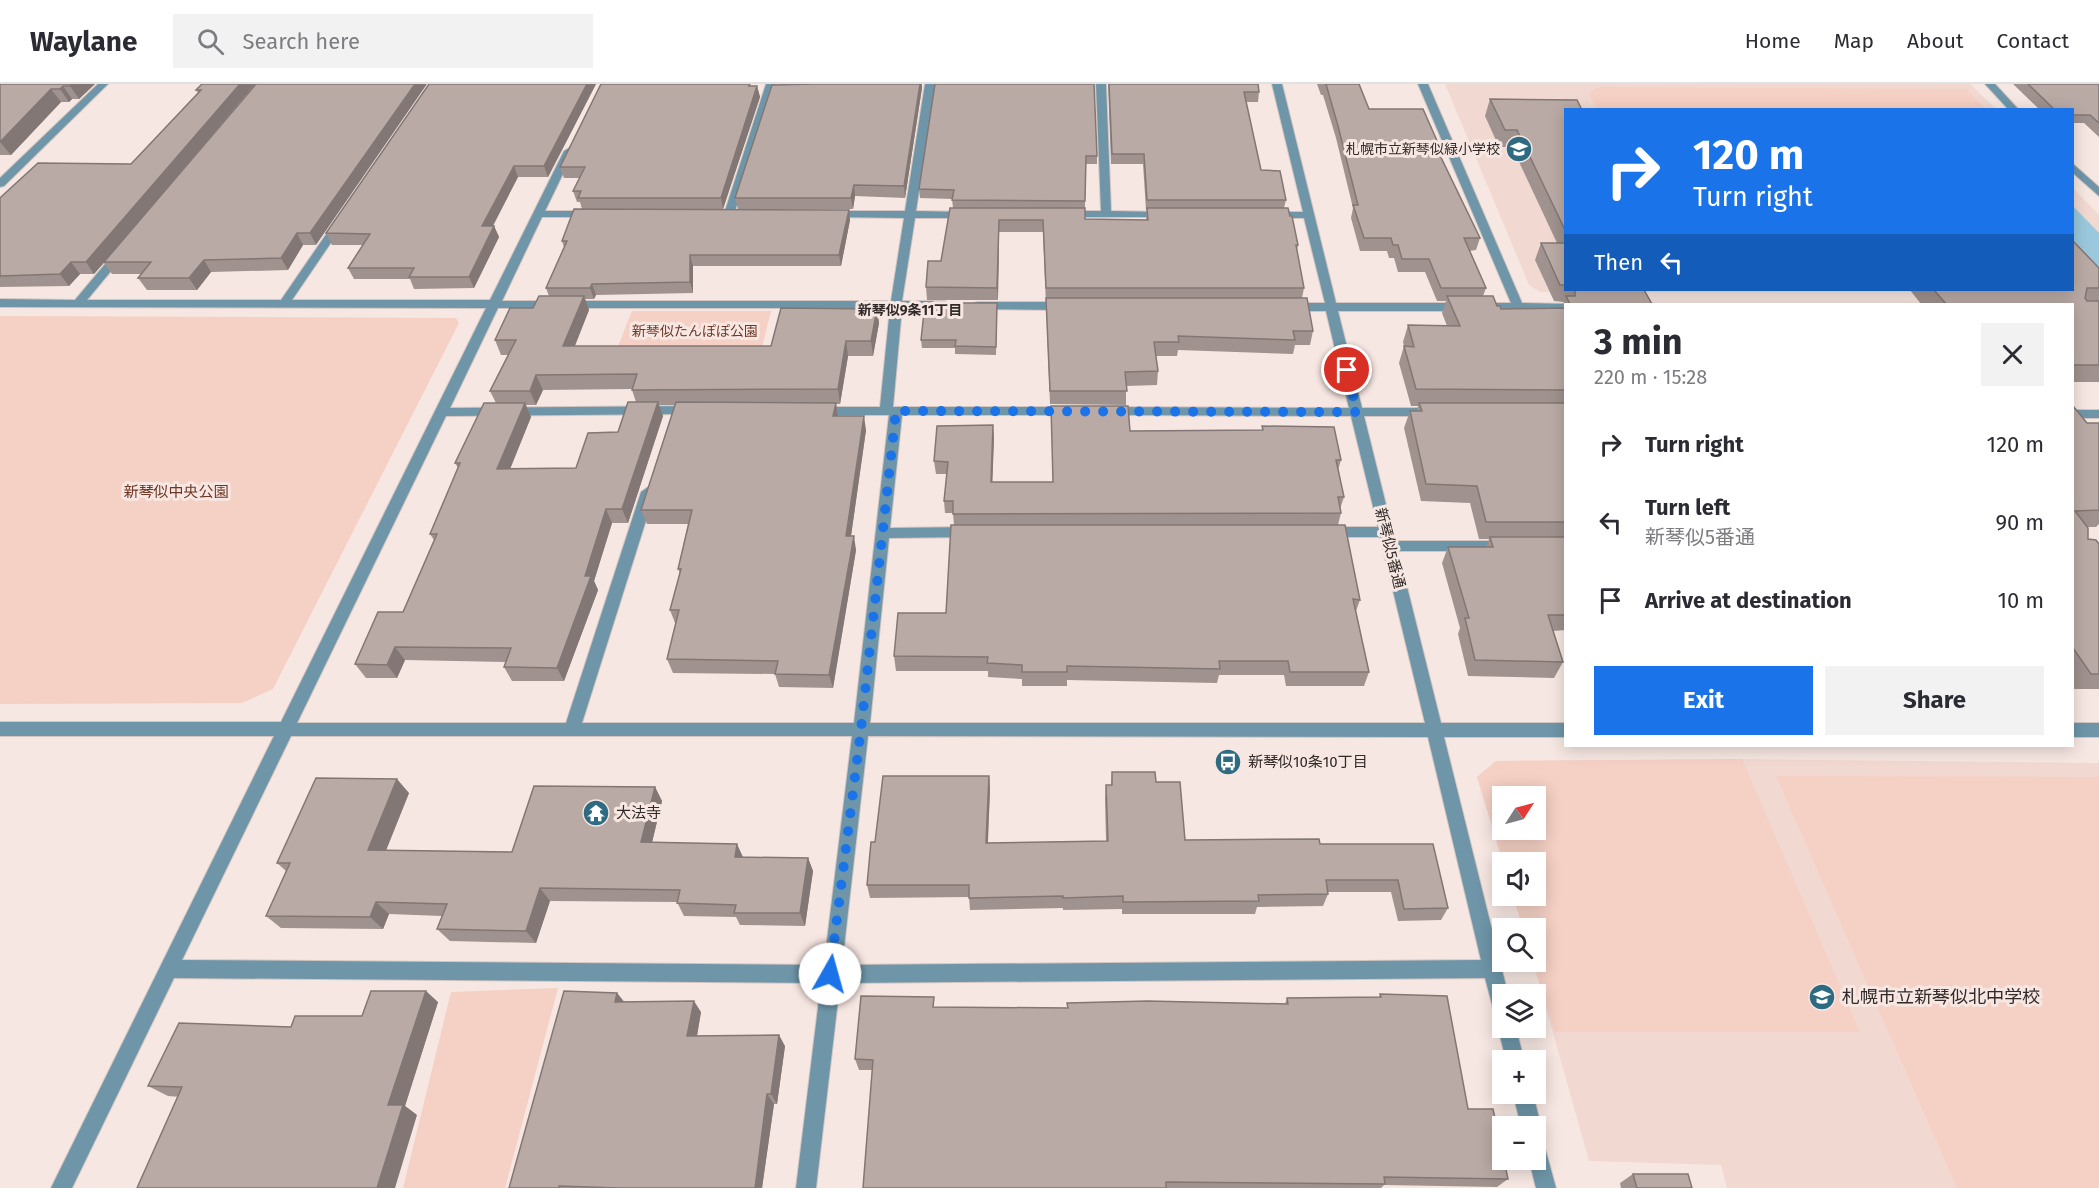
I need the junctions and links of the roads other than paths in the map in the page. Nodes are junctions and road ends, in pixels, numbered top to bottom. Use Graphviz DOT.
graph roads {
  1 [pos="103,84"];
  2 [pos="771,84"];
  3 [pos="930,84"];
  4 [pos="1101,84"];
  5 [pos="1277,84"];
  6 [pos="1423,84"];
  7 [pos="1990,84"];
  8 [pos="2013,108"];
  9 [pos="577,134"];
  10 [pos="2074,168"];
  11 [pos="0,184"];
  12 [pos="2099,193"];
  13 [pos="349,208"];
  14 [pos="538,214"];
  15 [pos="610,214"];
  16 [pos="717,214"];
  17 [pos="820,214"];
  18 [pos="912,214"];
  19 [pos="980,214"];
  20 [pos="1049,214"];
  21 [pos="1106,214"];
  22 [pos="1178,215"];
  23 [pos="1262,215"];
  24 [pos="1309,215"];
  25 [pos="124,248"];
  26 [pos="0,303"];
  27 [pos="78,303"];
  28 [pos="284,304"];
  29 [pos="494,304"];
  30 [pos="896,305"];
  31 [pos="1073,306"];
  32 [pos="1273,307"];
  33 [pos="1332,307"];
  34 [pos="1518,307"];
  35 [pos="1564,307"];
  36 [pos="709,410"];
  37 [pos="803,411"];
  38 [pos="891,411"];
  39 [pos="441,412"];
  40 [pos="1357,412"];
  41 [pos="1437,412"];
  42 [pos="2074,414"];
  43 [pos="2099,414"];
  44 [pos="652,478"];
  45 [pos="882,532"];
  46 [pos="987,532"];
  47 [pos="1316,532"];
  48 [pos="1388,539"];
  49 [pos="1519,546"];
  50 [pos="0,729"];
  51 [pos="286,729"];
  52 [pos="572,729"];
  53 [pos="861,729"];
  54 [pos="1435,729"];
  55 [pos="1564,730"];
  56 [pos="2074,730"];
  57 [pos="2099,730"];
  58 [pos="168,969"];
  59 [pos="1492,969"];
  60 [pos="830,974"];
  61 [pos="1542,1170"];
  62 [pos="61,1188"];
  63 [pos="806,1188"];
  64 [pos="1546,1188"];
  1 -- 11 [label="street"];
  2 -- 16 [label="street"];
  3 -- 18 [label="street"];
  4 -- 21 [label="street"];
  5 -- 24 [label="street, 新琴似5番通"];
  6 -- 34 [label="street"];
  7 -- 8 [label="street"];
  9 -- 14 [label="street"];
  10 -- 12 [label="street"];
  13 -- 28 [label="street"];
  14 -- 15 [label="street"];
  14 -- 29 [label="street"];
  17 -- 18 [label="street"];
  18 -- 19 [label="street"];
  18 -- 30 [label="street"];
  20 -- 21 [label="street"];
  21 -- 22 [label="street"];
  23 -- 24 [label="street"];
  24 -- 33 [label="street, 新琴似5番通"];
  25 -- 27 [label="street"];
  26 -- 27 [label="street"];
  27 -- 28 [label="street"];
  28 -- 29 [label="street"];
  29 -- 30 [label="street"];
  29 -- 39 [label="street"];
  30 -- 31 [label="street"];
  30 -- 38 [label="street"];
  32 -- 33 [label="street"];
  33 -- 34 [label="street"];
  33 -- 40 [label="street, 新琴似5番通"];
  34 -- 35 [label="street"];
  36 -- 39 [label="street"];
  37 -- 38 [label="street"];
  38 -- 40 [label="street"];
  38 -- 45 [label="street"];
  39 -- 51 [label="street"];
  40 -- 41 [label="street"];
  40 -- 48 [label="street, 新琴似5番通"];
  42 -- 43 [label="street"];
  44 -- 52 [label="street"];
  45 -- 46 [label="street"];
  45 -- 53 [label="street"];
  47 -- 48 [label="street"];
  48 -- 49 [label="street"];
  48 -- 54 [label="street, 新琴似5番通"];
  50 -- 51 [label="street"];
  51 -- 52 [label="street"];
  51 -- 58 [label="street"];
  52 -- 53 [label="street"];
  53 -- 54 [label="street"];
  53 -- 60 [label="street"];
  54 -- 55 [label="street"];
  54 -- 59 [label="street, 新琴似5番通"];
  56 -- 57 [label="street"];
  58 -- 60 [label="street"];
  58 -- 62 [label="street"];
  59 -- 60 [label="street"];
  60 -- 63 [label="street"];
  61 -- 64 [label="street"];
}
